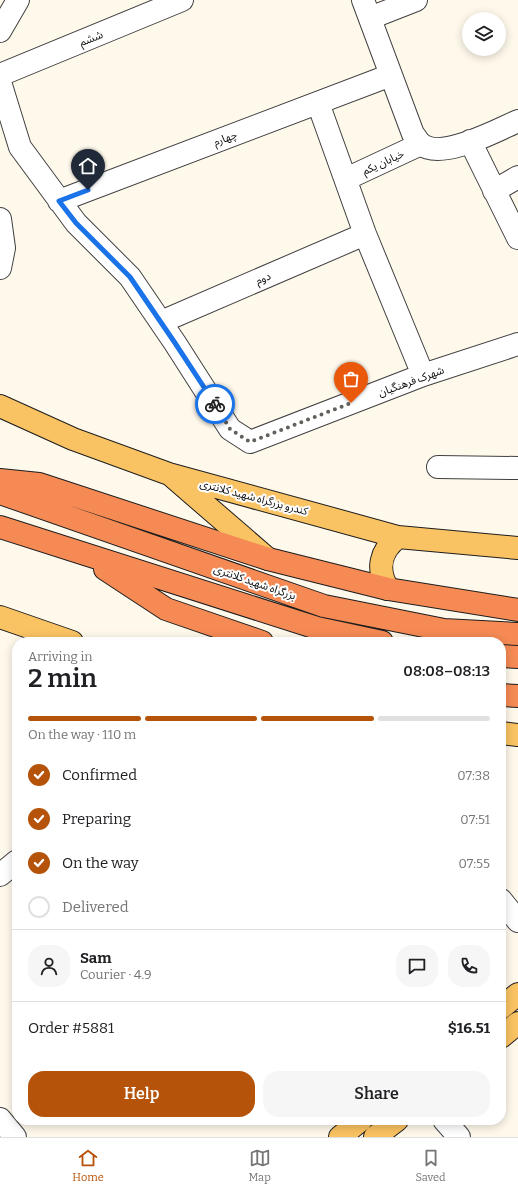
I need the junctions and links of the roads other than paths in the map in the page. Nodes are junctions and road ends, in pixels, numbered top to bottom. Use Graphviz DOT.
graph roads {
  1 [pos="18,0"];
  2 [pos="182,0"];
  3 [pos="416,0"];
  4 [pos="366,9"];
  5 [pos="0,31"];
  6 [pos="0,75"];
  7 [pos="391,75"];
  8 [pos="0,82"];
  9 [pos="318,103"];
  10 [pos="518,121"];
  11 [pos="470,141"];
  12 [pos="421,144"];
  13 [pos="518,177"];
  14 [pos="346,179"];
  15 [pos="494,191"];
  16 [pos="59,201"];
  17 [pos="0,219"];
  18 [pos="366,234"];
  19 [pos="518,238"];
  20 [pos="0,268"];
  21 [pos="160,322"];
  22 [pos="518,344"];
  23 [pos="423,375"];
  24 [pos="0,406"];
  25 [pos="438,467"];
  26 [pos="518,468"];
  27 [pos="169,474"];
  28 [pos="0,480"];
  29 [pos="0,493"];
  30 [pos="0,527"];
  31 [pos="398,537"];
  32 [pos="518,548"];
  33 [pos="83,555"];
  34 [pos="268,559"];
  35 [pos="388,589"];
  36 [pos="518,610"];
  37 [pos="0,618"];
  38 [pos="518,634"];
  39 [pos="57,637"];
  40 [pos="247,637"];
  41 [pos="359,637"];
  42 [pos="506,656"];
  43 [pos="518,657"];
  44 [pos="506,695"];
  45 [pos="518,696"];
  46 [pos="506,734"];
  47 [pos="518,735"];
  48 [pos="12,865"];
  49 [pos="0,875"];
  50 [pos="506,906"];
  51 [pos="518,921"];
  52 [pos="518,994"];
  53 [pos="506,1004"];
  54 [pos="518,1023"];
  55 [pos="506,1033"];
  56 [pos="0,1119"];
  57 [pos="355,1125"];
  58 [pos="391,1125"];
  59 [pos="448,1125"];
  60 [pos="15,1137"];
  61 [pos="340,1137"];
  62 [pos="375,1137"];
  63 [pos="459,1137"];
  1 -- 5 [label="street"];
  2 -- 6 [label="street, ششم"];
  3 -- 4 [label="street"];
  4 -- 7 [label="street"];
  7 -- 9 [label="street, چهارم"];
  7 -- 12 [label="street"];
  8 -- 16 [label="street, شهرک فرهنگیان"];
  9 -- 14 [label="street"];
  9 -- 16 [label="street, چهارم"];
  10 -- 11 [label="street"];
  11 -- 12 [label="street"];
  11 -- 15 [label="street"];
  12 -- 14 [label="street, خیابان یکم"];
  13 -- 15 [label="street"];
  14 -- 18 [label="street"];
  15 -- 19 [label="street"];
  16 -- 21 [label="street, شهرک فرهنگیان"];
  17 -- 20 [label="street"];
  18 -- 21 [label="street, دوم"];
  18 -- 23 [label="street"];
  21 -- 23 [label="street, شهرک فرهنگیان"];
  22 -- 23 [label="street, شهرک فرهنگیان"];
  24 -- 27 [label="main road, کندرو بزرگراه شهید کلانتری"];
  25 -- 26 [label="street"];
  27 -- 31 [label="main road, کندرو بزرگراه شهید کلانتری"];
  27 -- 34 [label="main road"];
  28 -- 34 [label="highway"];
  29 -- 38 [label="highway, بزرگراه شهید کلانتری"];
  30 -- 33 [label="highway"];
  31 -- 32 [label="main road, کندرو بزرگراه شهید کلانتری"];
  31 -- 35 [label="main road"];
  33 -- 40 [label="highway"];
  33 -- 41 [label="highway"];
  34 -- 35 [label="highway"];
  35 -- 36 [label="highway"];
  37 -- 39 [label="main road"];
  42 -- 43 [label="highway"];
  44 -- 45 [label="highway"];
  46 -- 47 [label="main road"];
  48 -- 49 [label="street"];
  50 -- 51 [label="street"];
  52 -- 53 [label="main road"];
  54 -- 55 [label="main road"];
  56 -- 60 [label="street"];
  57 -- 61 [label="main road"];
  58 -- 62 [label="main road"];
  59 -- 63 [label="street"];
}
